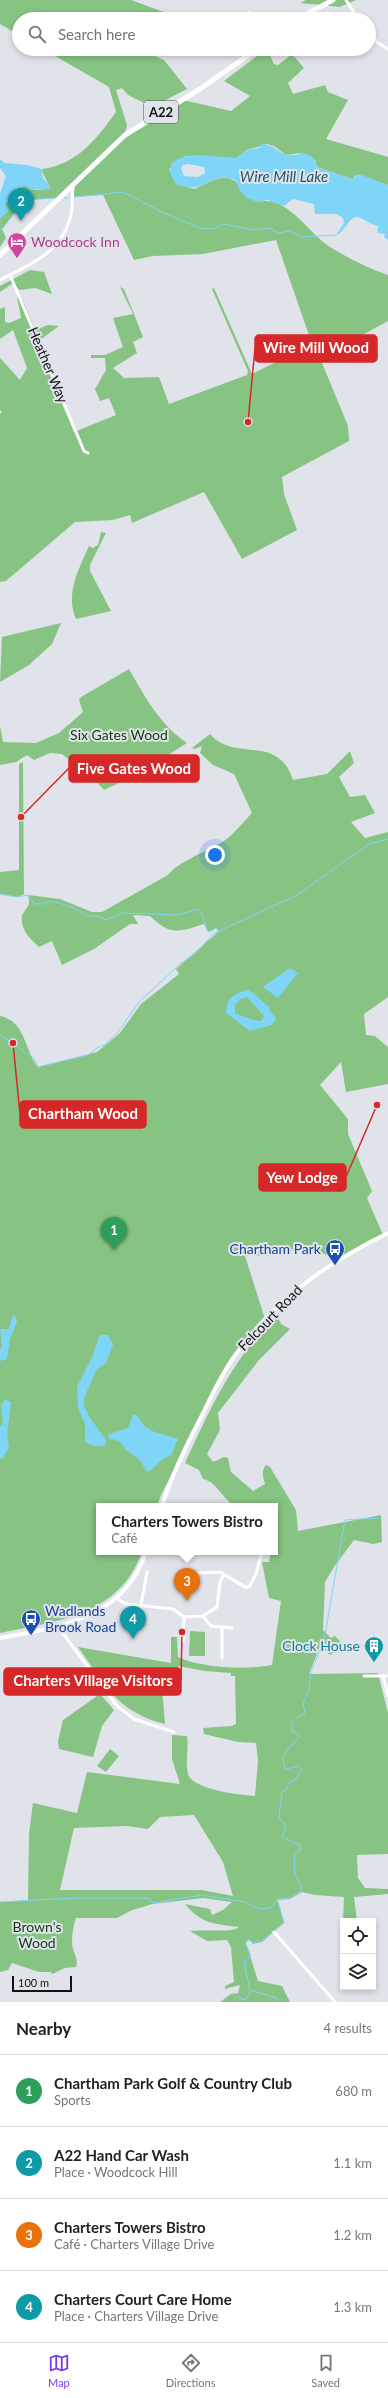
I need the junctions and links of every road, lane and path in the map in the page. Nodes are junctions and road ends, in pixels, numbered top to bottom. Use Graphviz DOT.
graph roads {
  1 [pos="333,0"];
  2 [pos="346,0"];
  3 [pos="311,12"];
  4 [pos="354,12"];
  5 [pos="376,41"];
  6 [pos="388,49"];
  7 [pos="247,56"];
  8 [pos="73,184"];
  9 [pos="0,255"];
  10 [pos="10,275"];
  11 [pos="0,280"];
  12 [pos="88,453"];
  13 [pos="388,1233"];
  14 [pos="163,1503"];
  15 [pos="145,1555"];
  16 [pos="261,1555"];
  17 [pos="147,1572"];
  18 [pos="194,1573"];
  19 [pos="224,1575"];
  20 [pos="116,1598"];
  21 [pos="141,1605"];
  22 [pos="203,1616"];
  23 [pos="184,1617"];
  24 [pos="143,1625"];
  25 [pos="59,1628"];
  26 [pos="222,1628"];
  27 [pos="232,1628"];
  28 [pos="0,1638"];
  29 [pos="183,1641"];
  30 [pos="222,1658"];
  31 [pos="364,1676"];
  32 [pos="383,1676"];
  33 [pos="388,1676"];
  34 [pos="388,1696"];
  35 [pos="174,1732"];
  36 [pos="274,1932"];
  37 [pos="335,2002"];
  1 -- 3 [label="highway"];
  2 -- 4 [label="street"];
  5 -- 6 [label="street"];
  7 -- 8 [label="highway, A22"];
  8 -- 9 [label="highway, A22"];
  8 -- 10 [label="street"];
  10 -- 11 [label="street"];
  10 -- 12 [label="street, Heather Way"];
  13 -- 14 [label="street, Felcourt Road"];
  15 -- 20 [label="street"];
  16 -- 19 [label="street"];
  17 -- 21 [label="street"];
  18 -- 19 [label="street"];
  19 -- 22 [label="street"];
  20 -- 21 [label="street"];
  20 -- 25 [label="street"];
  21 -- 23 [label="street"];
  21 -- 24 [label="street"];
  22 -- 23 [label="street"];
  22 -- 26 [label="street"];
  23 -- 29 [label="street"];
  25 -- 28 [label="street"];
  25 -- 35 [label="street"];
  26 -- 27 [label="street"];
  26 -- 30 [label="street"];
  31 -- 32 [label="street"];
  32 -- 33 [label="street"];
  32 -- 34 [label="street"];
  36 -- 37 [label="street"];
}
